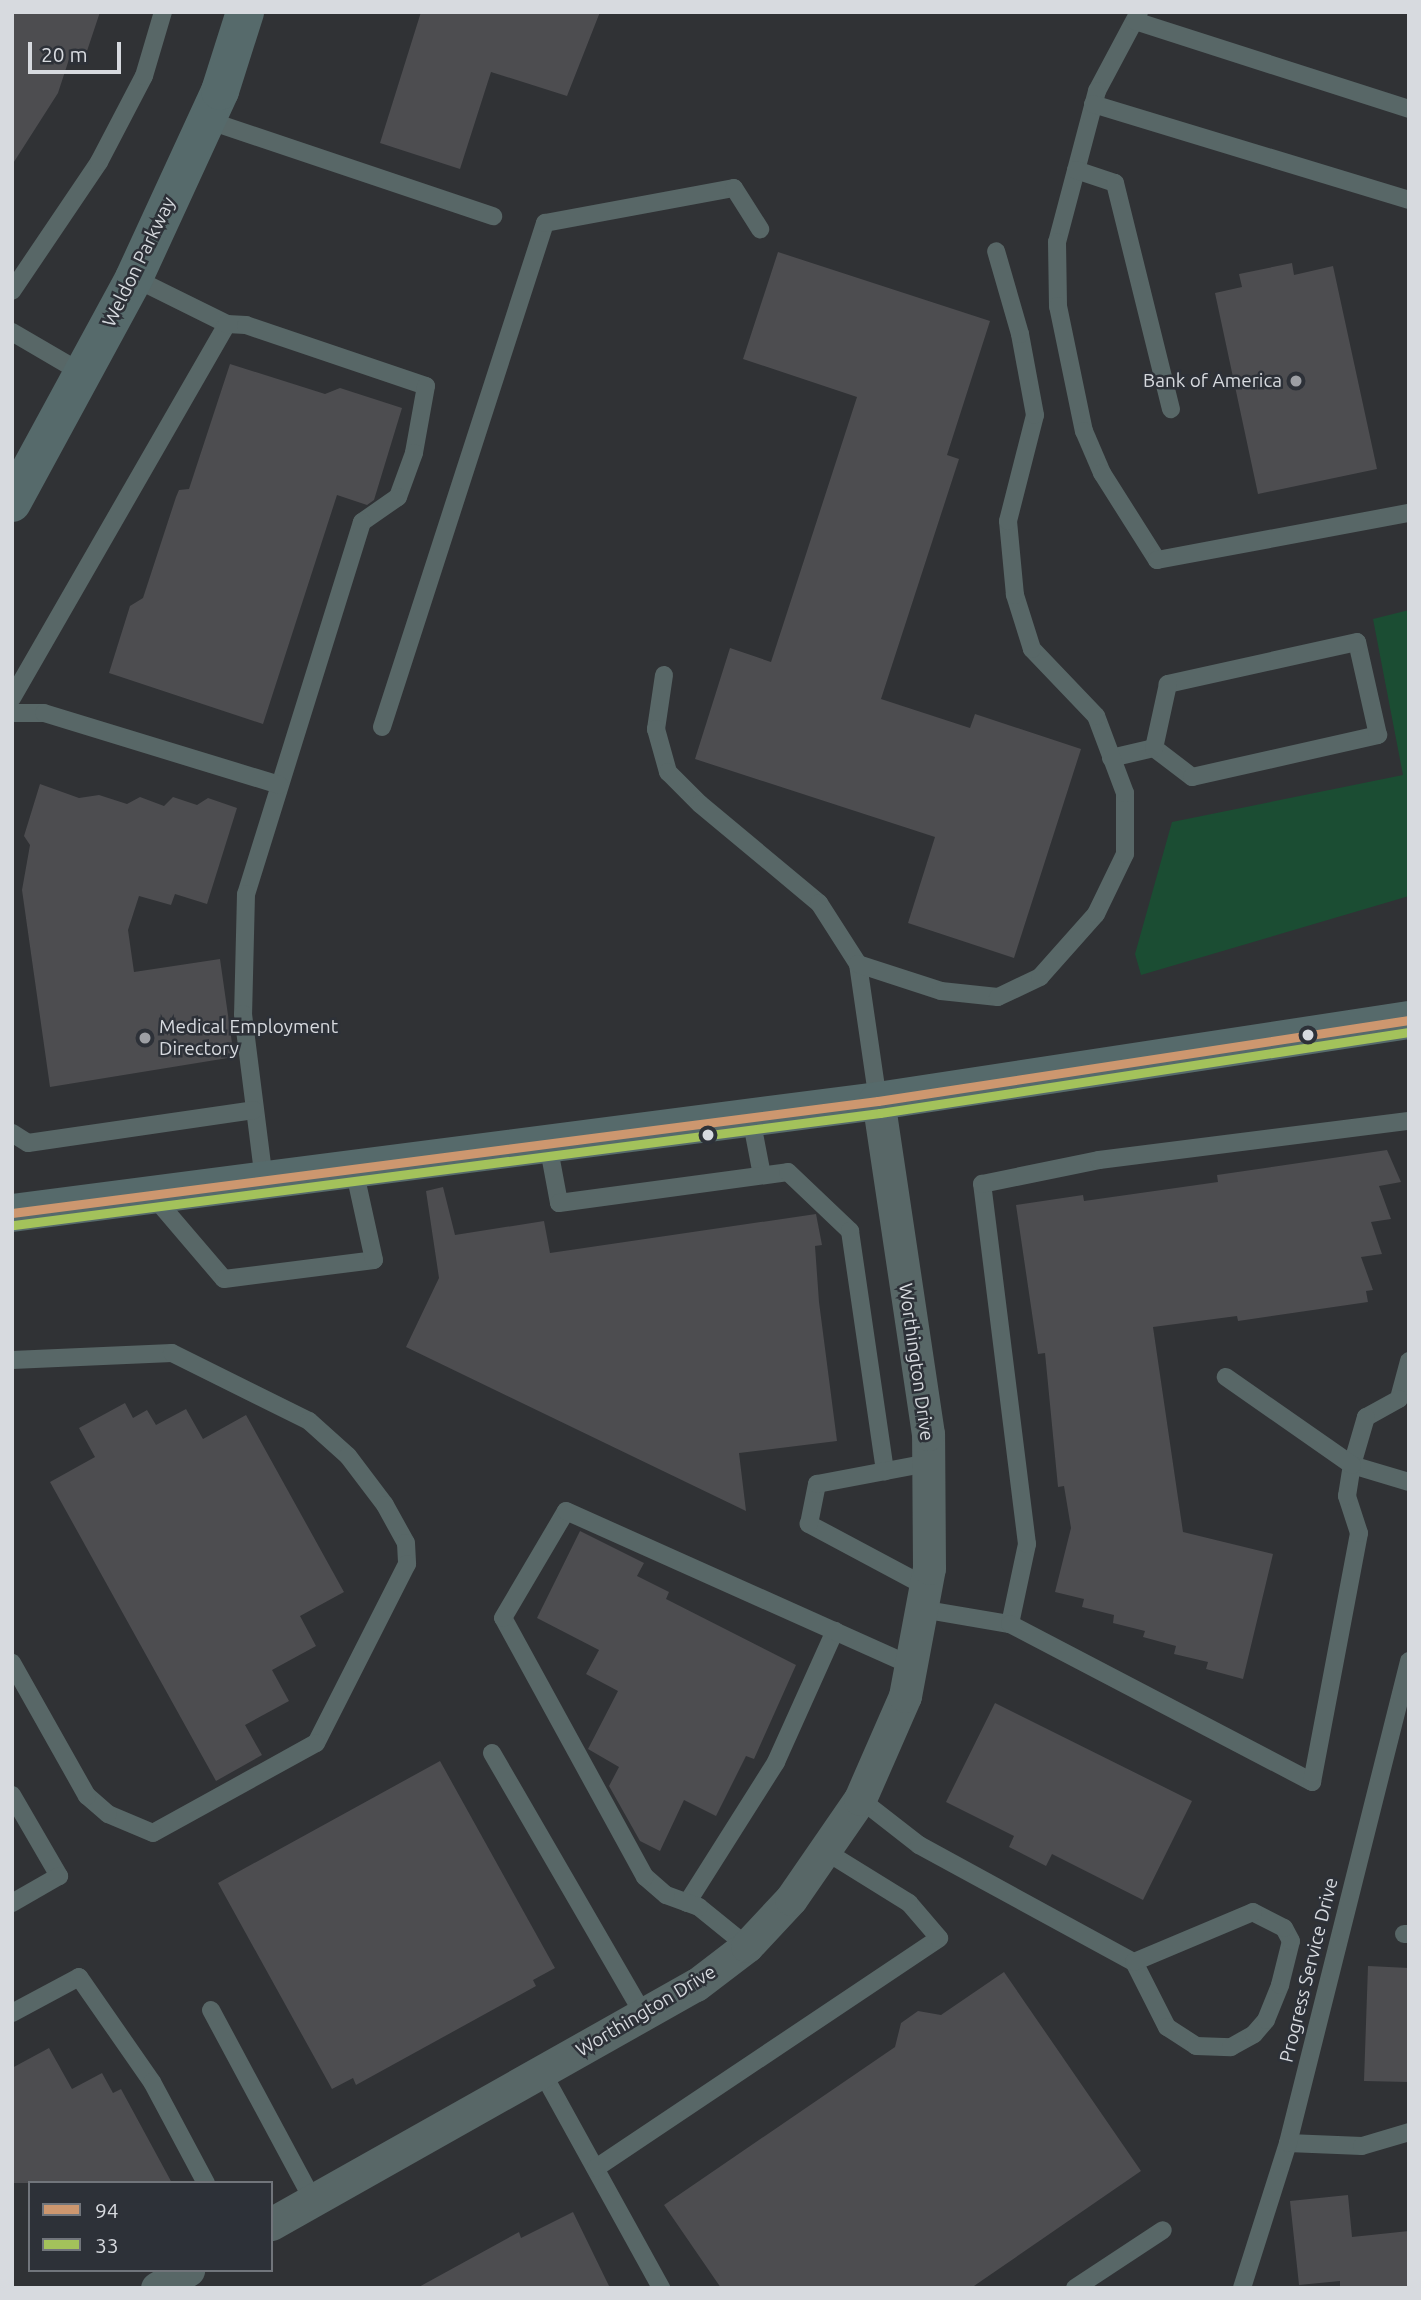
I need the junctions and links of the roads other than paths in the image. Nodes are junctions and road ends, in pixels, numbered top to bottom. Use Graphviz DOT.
graph roads {
  1 [pos="163,12"];
  2 [pos="245,12"];
  3 [pos="1137,17"];
  4 [pos="1093,104"];
  5 [pos="1409,109"];
  6 [pos="207,120"];
  7 [pos="1076,170"];
  8 [pos="1409,200"];
  9 [pos="493,216"];
  10 [pos="760,229"];
  11 [pos="996,251"];
  12 [pos="134,278"];
  13 [pos="12,291"];
  14 [pos="227,324"];
  15 [pos="13,334"];
  16 [pos="84,374"];
  17 [pos="1171,409"];
  18 [pos="12,503"];
  19 [pos="1409,513"];
  20 [pos="664,676"];
  21 [pos="12,698"];
  22 [pos="12,713"];
  23 [pos="382,727"];
  24 [pos="1154,748"];
  25 [pos="1111,758"];
  26 [pos="279,785"];
  27 [pos="858,964"];
  28 [pos="1409,1020"];
  29 [pos="878,1101"];
  30 [pos="254,1110"];
  31 [pos="751,1118"];
  32 [pos="1409,1121"];
  33 [pos="12,1133"];
  34 [pos="548,1144"];
  35 [pos="354,1169"];
  36 [pos="762,1175"];
  37 [pos="264,1180"];
  38 [pos="152,1195"];
  39 [pos="12,1213"];
  40 [pos="12,1360"];
  41 [pos="1409,1361"];
  42 [pos="1226,1377"];
  43 [pos="928,1463"];
  44 [pos="1352,1465"];
  45 [pos="885,1471"];
  46 [pos="1409,1482"];
  47 [pos="923,1597"];
  48 [pos="1010,1624"];
  49 [pos="835,1631"];
  50 [pos="1409,1661"];
  51 [pos="12,1663"];
  52 [pos="911,1665"];
  53 [pos="492,1753"];
  54 [pos="12,1795"];
  55 [pos="860,1799"];
  56 [pos="825,1851"];
  57 [pos="12,1903"];
  58 [pos="687,1903"];
  59 [pos="747,1946"];
  60 [pos="1134,1962"];
  61 [pos="211,2010"];
  62 [pos="12,2013"];
  63 [pos="644,2015"];
  64 [pos="542,2072"];
  65 [pos="1409,2132"];
  66 [pos="1288,2143"];
  67 [pos="596,2168"];
  68 [pos="205,2181"];
  69 [pos="313,2200"];
  70 [pos="273,2223"];
  71 [pos="1163,2230"];
  72 [pos="185,2272"];
  73 [pos="157,2288"];
  74 [pos="661,2288"];
  75 [pos="1075,2288"];
  76 [pos="1242,2288"];
  1 -- 13 [label="lane"];
  2 -- 6 [label="street, Weldon Parkway"];
  3 -- 4 [label="lane"];
  3 -- 5 [label="lane"];
  4 -- 7 [label="lane"];
  4 -- 8 [label="lane"];
  6 -- 9 [label="lane"];
  6 -- 12 [label="street, Weldon Parkway"];
  7 -- 17 [label="lane"];
  7 -- 19 [label="lane"];
  10 -- 23 [label="lane"];
  11 -- 25 [label="lane"];
  12 -- 14 [label="lane"];
  12 -- 16 [label="street, Weldon Parkway"];
  14 -- 21 [label="lane"];
  14 -- 26 [label="lane"];
  15 -- 16 [label="lane"];
  16 -- 18 [label="street, Weldon Parkway"];
  20 -- 27 [label="lane"];
  22 -- 26 [label="lane"];
  24 -- 24 [label="lane"];
  24 -- 25 [label="lane"];
  25 -- 27 [label="lane"];
  26 -- 30 [label="lane"];
  27 -- 29 [label="lane"];
  28 -- 29 [label="street"];
  29 -- 31 [label="street"];
  29 -- 43 [label="street, Worthington Drive"];
  30 -- 33 [label="lane"];
  30 -- 37 [label="lane"];
  31 -- 34 [label="street"];
  31 -- 36 [label="lane"];
  32 -- 48 [label="lane"];
  34 -- 35 [label="street"];
  34 -- 36 [label="lane"];
  35 -- 37 [label="street"];
  35 -- 38 [label="lane"];
  36 -- 45 [label="lane"];
  37 -- 38 [label="street"];
  38 -- 39 [label="street"];
  40 -- 51 [label="lane"];
  41 -- 44 [label="lane"];
  42 -- 44 [label="lane"];
  43 -- 45 [label="lane"];
  43 -- 47 [label="street, Worthington Drive"];
  44 -- 46 [label="lane"];
  44 -- 48 [label="lane"];
  45 -- 47 [label="lane"];
  47 -- 48 [label="lane"];
  47 -- 52 [label="street, Worthington Drive"];
  49 -- 52 [label="lane"];
  49 -- 58 [label="lane"];
  49 -- 58 [label="lane"];
  50 -- 66 [label="lane, Progress Service Drive"];
  52 -- 55 [label="street, Worthington Drive"];
  53 -- 63 [label="lane"];
  54 -- 57 [label="lane"];
  55 -- 56 [label="street, Worthington Drive"];
  55 -- 60 [label="lane"];
  56 -- 59 [label="street, Worthington Drive"];
  56 -- 67 [label="lane"];
  58 -- 59 [label="lane"];
  59 -- 63 [label="street, Worthington Drive"];
  60 -- 60 [label="lane"];
  61 -- 69 [label="lane"];
  62 -- 68 [label="lane"];
  63 -- 64 [label="street, Worthington Drive"];
  64 -- 67 [label="lane"];
  64 -- 69 [label="street, Worthington Drive"];
  65 -- 66 [label="lane"];
  66 -- 76 [label="lane, Progress Service Drive"];
  67 -- 74 [label="lane"];
  69 -- 70 [label="street, Worthington Drive"];
  71 -- 75 [label="lane"];
  72 -- 73 [label="street"];
}
